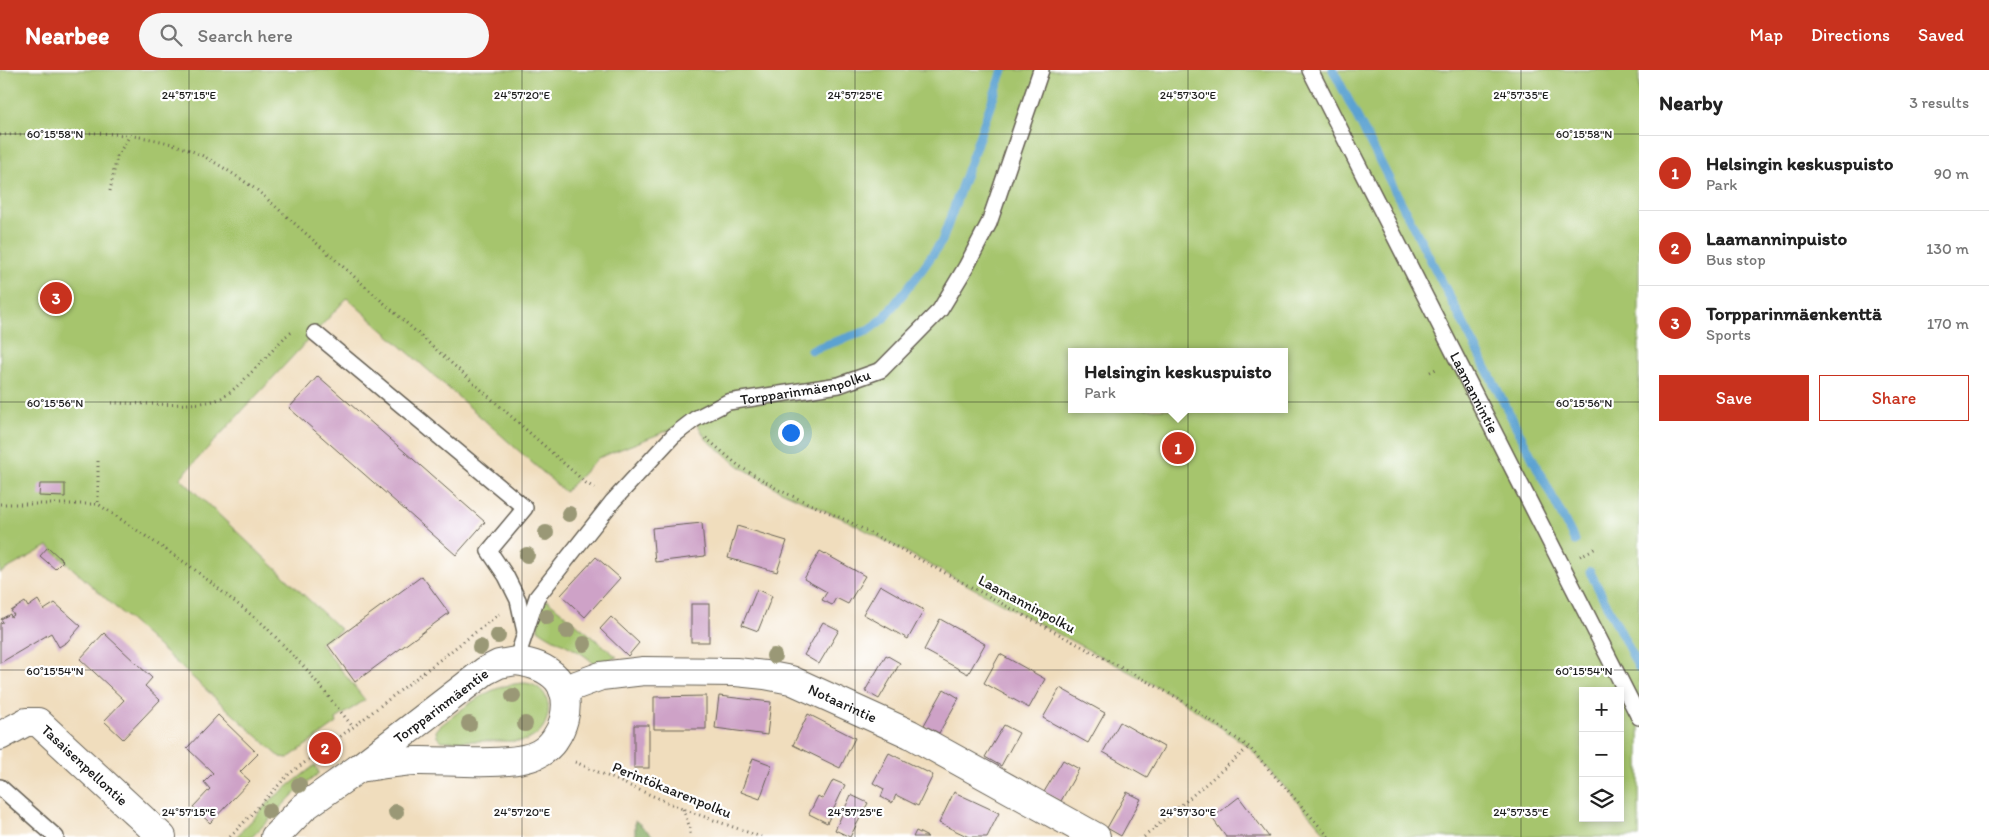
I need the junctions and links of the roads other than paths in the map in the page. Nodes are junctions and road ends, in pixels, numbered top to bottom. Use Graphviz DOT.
graph roads {
  1 [pos="1040,70"];
  2 [pos="1310,70"];
  3 [pos="315,333"];
  4 [pos="525,632"];
  5 [pos="516,661"];
  6 [pos="563,690"];
  7 [pos="1639,717"];
  8 [pos="0,736"];
  9 [pos="359,768"];
  10 [pos="0,787"];
  11 [pos="56,837"];
  12 [pos="162,837"];
  13 [pos="275,837"];
  14 [pos="1096,837"];
  1 -- 4 [label="lane, Torpparinmäenpolku"];
  2 -- 7 [label="lane, Laamannintie"];
  3 -- 4 [label="lane"];
  4 -- 5 [label="lane, Torpparinmäenpolku"];
  5 -- 6 [label="street, Torpparinmäentie"];
  5 -- 9 [label="street, Torpparinmäentie"];
  6 -- 9 [label="street, Torpparinmäentie"];
  6 -- 14 [label="street, Notaarintie"];
  8 -- 12 [label="street, Tasaisenpellontie"];
  9 -- 13 [label="street, Torpparinmäentie"];
  10 -- 11 [label="lane"];
}
